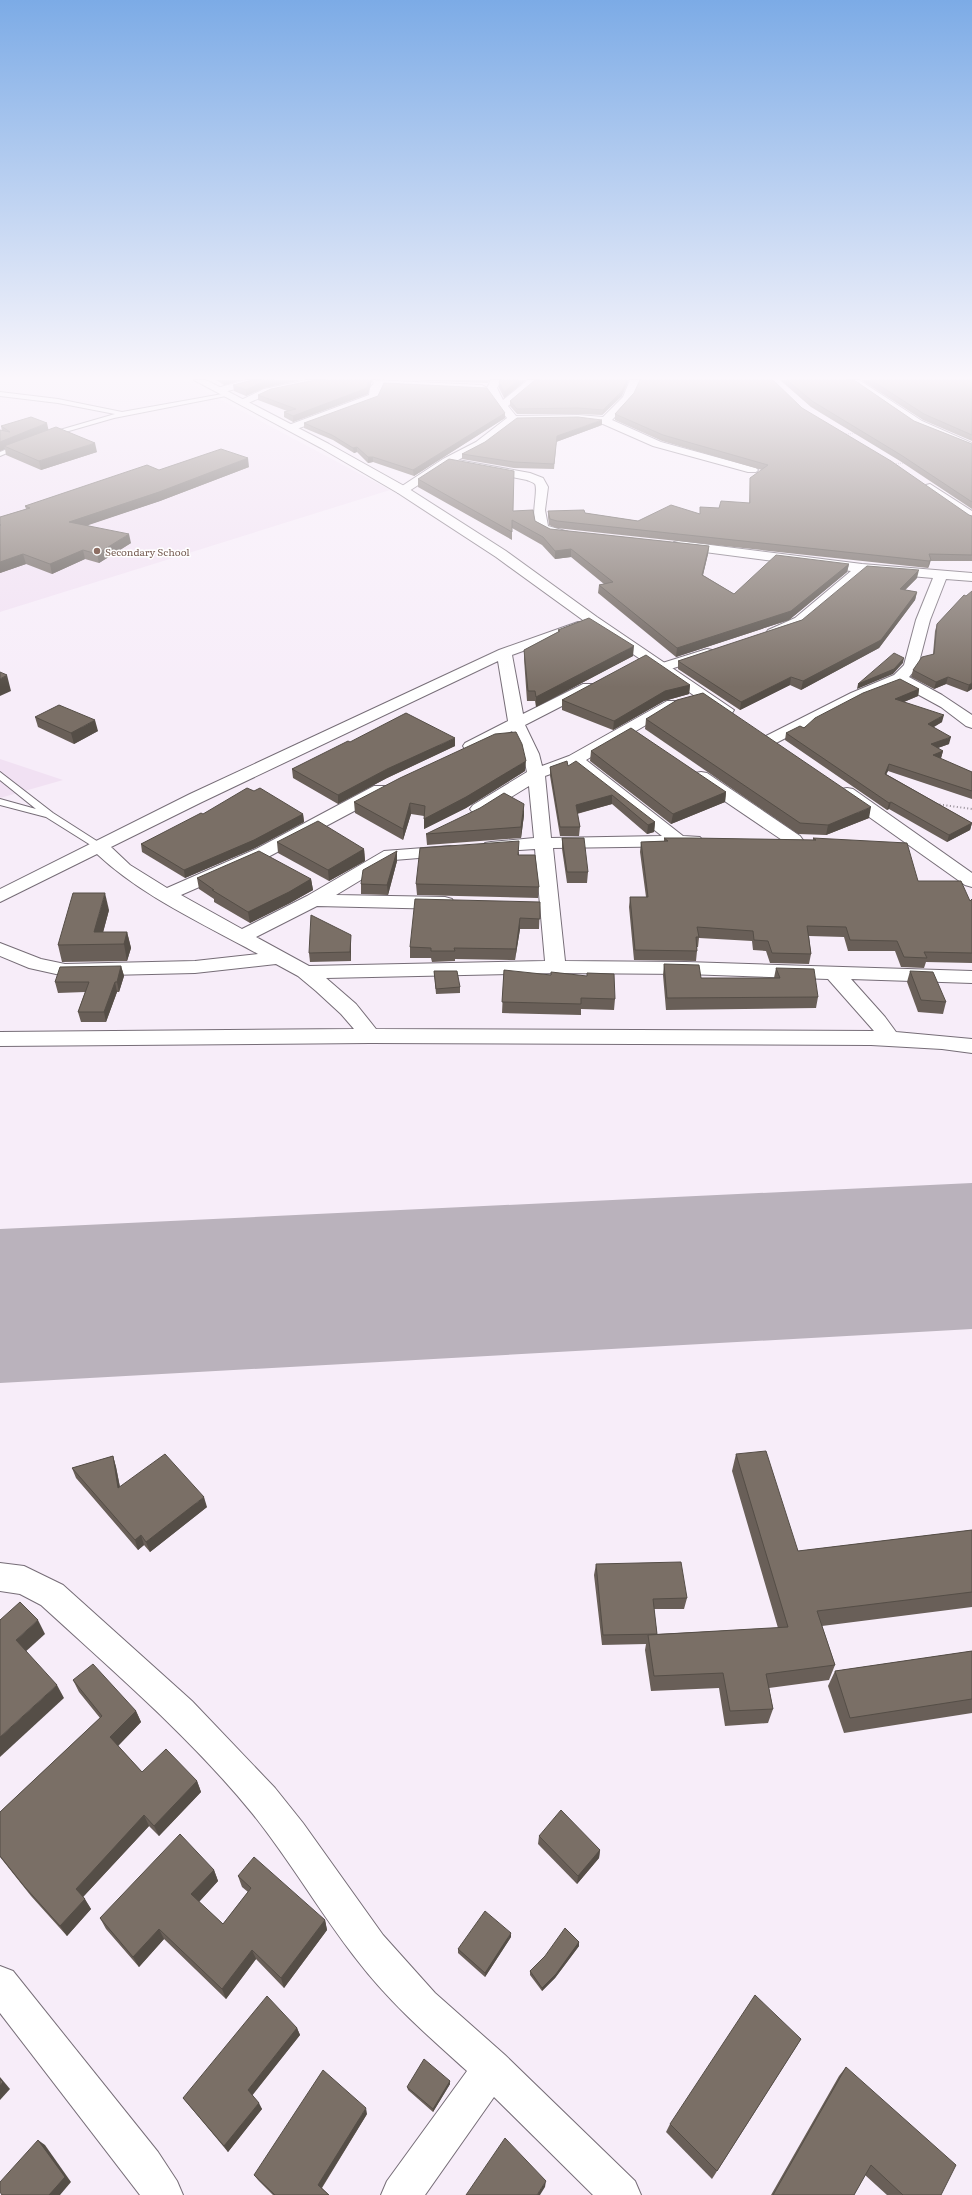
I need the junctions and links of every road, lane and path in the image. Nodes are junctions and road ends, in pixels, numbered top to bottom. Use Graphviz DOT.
graph roads {
  1 [pos="388,482"];
  2 [pos="414,482"];
  3 [pos="538,482"];
  4 [pos="921,482"];
  5 [pos="402,490"];
  6 [pos="972,517"];
  7 [pos="580,537"];
  8 [pos="669,544"];
  9 [pos="862,568"];
  10 [pos="941,575"];
  11 [pos="972,577"];
  12 [pos="592,620"];
  13 [pos="758,637"];
  14 [pos="717,649"];
  15 [pos="504,653"];
  16 [pos="661,668"];
  17 [pos="604,678"];
  18 [pos="899,678"];
  19 [pos="706,696"];
  20 [pos="738,718"];
  21 [pos="972,723"];
  22 [pos="517,725"];
  23 [pos="757,732"];
  24 [pos="770,740"];
  25 [pos="783,749"];
  26 [pos="459,752"];
  27 [pos="575,759"];
  28 [pos="690,769"];
  29 [pos="536,774"];
  30 [pos="0,775"];
  31 [pos="394,783"];
  32 [pos="835,784"];
  33 [pos="0,802"];
  34 [pos="936,804"];
  35 [pos="972,810"];
  36 [pos="50,815"];
  37 [pos="466,816"];
  38 [pos="424,837"];
  39 [pos="763,840"];
  40 [pos="680,841"];
  41 [pos="710,841"];
  42 [pos="542,843"];
  43 [pos="893,846"];
  44 [pos="100,847"];
  45 [pos="924,848"];
  46 [pos="262,852"];
  47 [pos="390,855"];
  48 [pos="282,864"];
  49 [pos="310,879"];
  50 [pos="972,881"];
  51 [pos="331,891"];
  52 [pos="166,895"];
  53 [pos="0,896"];
  54 [pos="314,900"];
  55 [pos="464,904"];
  56 [pos="241,937"];
  57 [pos="0,949"];
  58 [pos="279,958"];
  59 [pos="556,967"];
  60 [pos="305,972"];
  61 [pos="835,974"];
  62 [pos="972,977"];
  63 [pos="370,1036"];
  64 [pos="0,1039"];
  65 [pos="890,1039"];
  66 [pos="972,1046"];
  67 [pos="0,1577"];
  68 [pos="0,1984"];
  69 [pos="492,2068"];
  70 [pos="164,2195"];
  71 [pos="401,2195"];
  72 [pos="621,2195"];
  1 -- 5 [label="street"];
  2 -- 5 [label="street"];
  3 -- 7 [label="street"];
  4 -- 6 [label="street"];
  5 -- 12 [label="street"];
  8 -- 9 [label="street"];
  9 -- 10 [label="street"];
  9 -- 13 [label="street"];
  10 -- 11 [label="street"];
  10 -- 18 [label="street"];
  12 -- 15 [label="street"];
  12 -- 16 [label="street"];
  14 -- 16 [label="street"];
  15 -- 22 [label="street"];
  15 -- 44 [label="street"];
  16 -- 19 [label="street"];
  17 -- 22 [label="street"];
  18 -- 21 [label="street"];
  18 -- 24 [label="street"];
  19 -- 20 [label="street"];
  19 -- 27 [label="street"];
  22 -- 26 [label="street"];
  22 -- 29 [label="street"];
  23 -- 24 [label="street"];
  24 -- 25 [label="street"];
  27 -- 29 [label="street"];
  27 -- 40 [label="street"];
  28 -- 39 [label="street"];
  29 -- 37 [label="street"];
  29 -- 42 [label="street"];
  30 -- 36 [label="lane"];
  31 -- 46 [label="street"];
  32 -- 45 [label="street"];
  33 -- 36 [label="lane"];
  34 -- 35 [label="path"];
  36 -- 44 [label="lane"];
  38 -- 47 [label="street"];
  40 -- 41 [label="street"];
  40 -- 42 [label="street"];
  42 -- 47 [label="street"];
  42 -- 59 [label="street"];
  43 -- 45 [label="street"];
  44 -- 52 [label="street"];
  44 -- 53 [label="street"];
  45 -- 50 [label="street"];
  46 -- 48 [label="street"];
  46 -- 52 [label="street"];
  47 -- 51 [label="street"];
  49 -- 51 [label="street"];
  51 -- 54 [label="street"];
  52 -- 56 [label="street"];
  54 -- 55 [label="street"];
  54 -- 56 [label="street"];
  56 -- 58 [label="street"];
  57 -- 58 [label="street"];
  58 -- 60 [label="street"];
  59 -- 60 [label="street"];
  59 -- 61 [label="street"];
  60 -- 63 [label="street"];
  61 -- 62 [label="street"];
  61 -- 65 [label="street"];
  63 -- 64 [label="street"];
  63 -- 65 [label="street"];
  65 -- 66 [label="street"];
  67 -- 69 [label="street"];
  68 -- 70 [label="street"];
  69 -- 71 [label="street"];
  69 -- 72 [label="street"];
}
